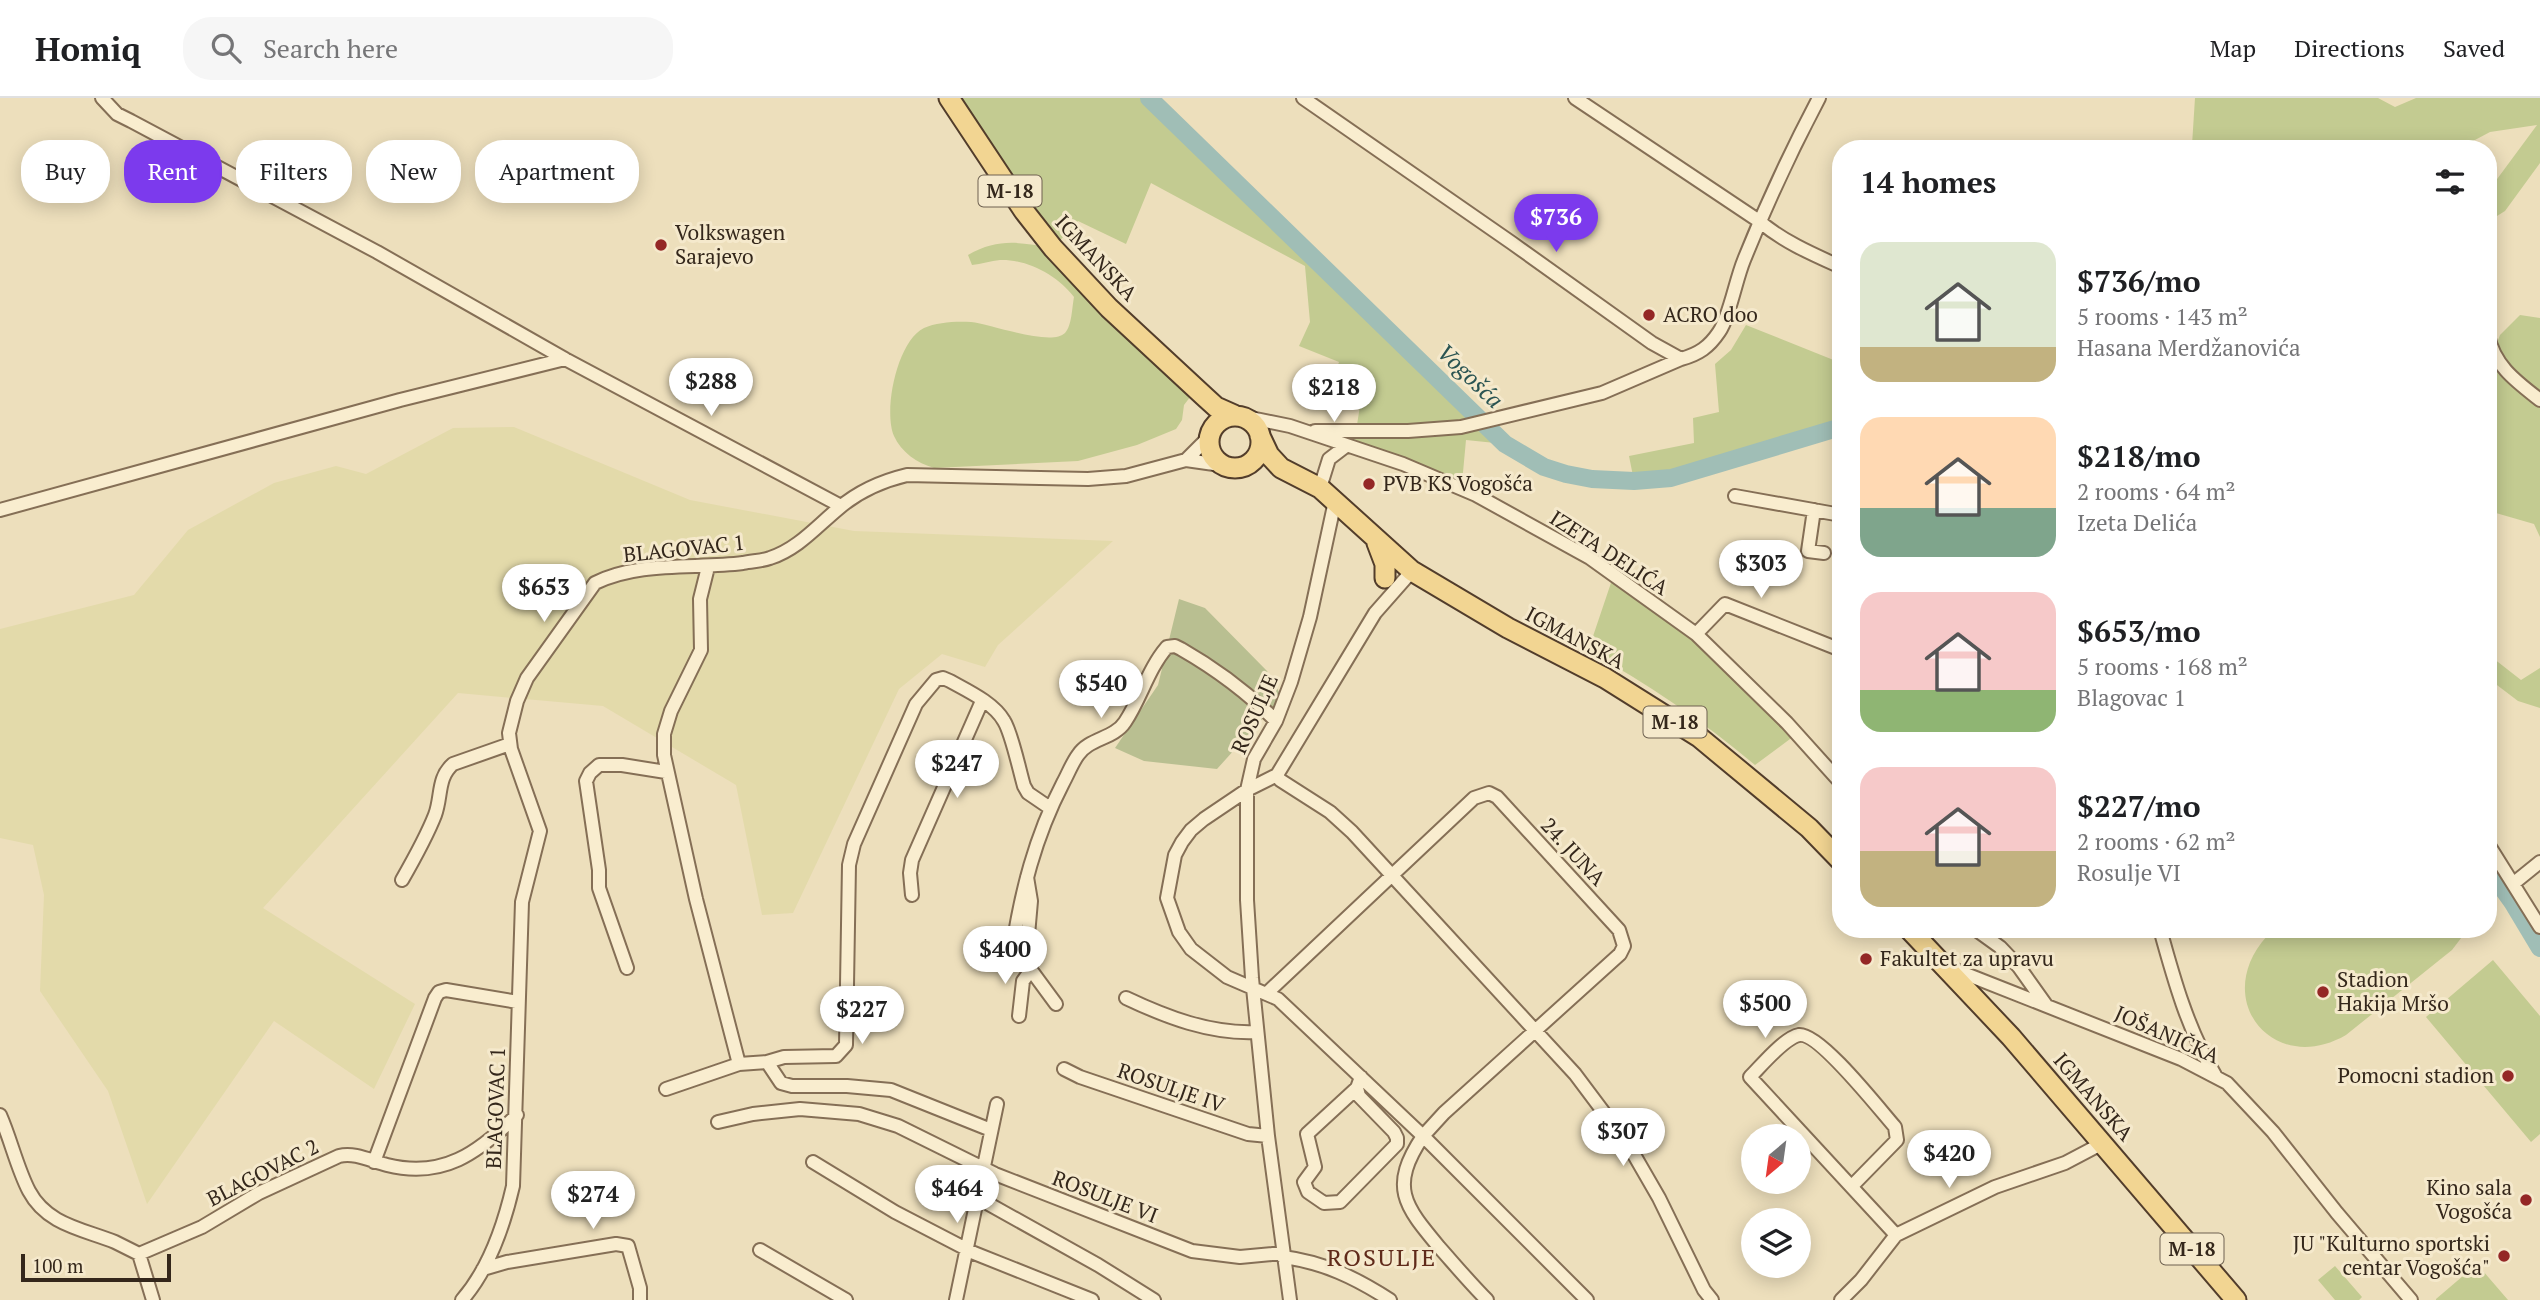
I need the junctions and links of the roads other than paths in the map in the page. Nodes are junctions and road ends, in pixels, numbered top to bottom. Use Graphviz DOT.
graph roads {
  1 [pos="102,98"];
  2 [pos="949,98"];
  3 [pos="1303,98"];
  4 [pos="1575,98"];
  5 [pos="1818,98"];
  6 [pos="1759,221"];
  7 [pos="1832,263"];
  8 [pos="565,359"];
  9 [pos="1681,359"];
  10 [pos="2497,359"];
  11 [pos="1205,397"];
  12 [pos="2540,400"];
  13 [pos="1238,416"];
  14 [pos="1304,430"];
  15 [pos="1265,431"];
  16 [pos="1211,432"];
  17 [pos="1346,446"];
  18 [pos="1186,460"];
  19 [pos="1221,465"];
  20 [pos="1245,466"];
  21 [pos="1281,468"];
  22 [pos="1327,494"];
  23 [pos="1735,496"];
  24 [pos="841,506"];
  25 [pos="0,510"];
  26 [pos="1814,510"];
  27 [pos="1832,513"];
  28 [pos="1377,542"];
  29 [pos="1824,554"];
  30 [pos="1404,565"];
  31 [pos="708,567"];
  32 [pos="1385,578"];
  33 [pos="1376,613"];
  34 [pos="1696,634"];
  35 [pos="1832,646"];
  36 [pos="982,701"];
  37 [pos="1276,721"];
  38 [pos="510,744"];
  39 [pos="666,772"];
  40 [pos="1832,773"];
  41 [pos="1277,775"];
  42 [pos="1247,790"];
  43 [pos="1050,808"];
  44 [pos="1832,852"];
  45 [pos="2497,858"];
  46 [pos="2540,862"];
  47 [pos="1026,874"];
  48 [pos="1392,874"];
  49 [pos="402,880"];
  50 [pos="2514,883"];
  51 [pos="912,895"];
  52 [pos="2540,927"];
  53 [pos="1918,938"];
  54 [pos="1986,938"];
  55 [pos="2163,938"];
  56 [pos="1012,952"];
  57 [pos="1944,965"];
  58 [pos="627,968"];
  59 [pos="1031,970"];
  60 [pos="1253,989"];
  61 [pos="1267,993"];
  62 [pos="1126,998"];
  63 [pos="518,1002"];
  64 [pos="1056,1004"];
  65 [pos="2046,1006"];
  66 [pos="1019,1016"];
  67 [pos="1535,1030"];
  68 [pos="1256,1032"];
  69 [pos="767,1062"];
  70 [pos="739,1064"];
  71 [pos="1064,1069"];
  72 [pos="2215,1076"];
  73 [pos="1359,1083"];
  74 [pos="666,1089"];
  75 [pos="997,1104"];
  76 [pos="0,1115"];
  77 [pos="517,1115"];
  78 [pos="718,1122"];
  79 [pos="991,1130"];
  80 [pos="1268,1136"];
  81 [pos="1423,1136"];
  82 [pos="2103,1143"];
  83 [pos="374,1162"];
  84 [pos="813,1162"];
  85 [pos="982,1168"];
  86 [pos="1852,1186"];
  87 [pos="978,1198"];
  88 [pos="1896,1235"];
  89 [pos="967,1249"];
  90 [pos="760,1250"];
  91 [pos="139,1254"];
  92 [pos="1283,1255"];
  93 [pos="483,1269"];
  94 [pos="153,1300"];
  95 [pos="462,1300"];
  96 [pos="640,1300"];
  97 [pos="846,1300"];
  98 [pos="956,1300"];
  99 [pos="1092,1300"];
  100 [pos="1154,1300"];
  101 [pos="1290,1300"];
  102 [pos="1390,1300"];
  103 [pos="1487,1300"];
  104 [pos="1587,1300"];
  105 [pos="1712,1300"];
  106 [pos="1841,1300"];
  107 [pos="2236,1300"];
  108 [pos="2411,1300"];
  1 -- 8 [label="street"];
  2 -- 11 [label="main road, IGMANSKA / M-18"];
  3 -- 9 [label="street"];
  4 -- 6 [label="street"];
  5 -- 6 [label="street"];
  6 -- 7 [label="street"];
  6 -- 9 [label="street"];
  8 -- 24 [label="street"];
  8 -- 25 [label="street"];
  9 -- 14 [label="street"];
  10 -- 12 [label="street"];
  11 -- 13 [label="main road, IGMANSKA / M-18"];
  11 -- 16 [label="main road"];
  13 -- 15 [label="main road, M-18"];
  13 -- 16 [label="main road"];
  14 -- 15 [label="street, IZETA DELIĆA"];
  14 -- 17 [label="street, IZETA DELIĆA"];
  15 -- 20 [label="main road"];
  15 -- 21 [label="main road, IGMANSKA / M-18"];
  16 -- 18 [label="street"];
  16 -- 19 [label="main road"];
  17 -- 22 [label="street, ROSULJE"];
  17 -- 34 [label="street, IZETA DELIĆA"];
  18 -- 19 [label="street"];
  18 -- 24 [label="street, BLAGOVAC 1"];
  19 -- 20 [label="main road, M-18"];
  20 -- 21 [label="main road, IGMANSKA / M-18"];
  21 -- 22 [label="main road, IGMANSKA / M-18"];
  22 -- 28 [label="main road, IGMANSKA / M-18"];
  22 -- 37 [label="street, ROSULJE"];
  23 -- 26 [label="street"];
  24 -- 31 [label="street, BLAGOVAC 1"];
  26 -- 27 [label="street"];
  26 -- 29 [label="street"];
  28 -- 30 [label="main road, IGMANSKA / M-18"];
  28 -- 32 [label="main road"];
  30 -- 32 [label="street"];
  30 -- 33 [label="street"];
  30 -- 44 [label="main road, IGMANSKA / M-18"];
  31 -- 38 [label="street, BLAGOVAC 1"];
  31 -- 39 [label="street"];
  32 -- 33 [label="street"];
  33 -- 41 [label="street"];
  34 -- 35 [label="street"];
  34 -- 40 [label="street, IZETA DELIĆA"];
  36 -- 43 [label="street"];
  36 -- 51 [label="street"];
  36 -- 69 [label="street"];
  37 -- 42 [label="street, ROSULJE"];
  37 -- 43 [label="street"];
  38 -- 49 [label="street"];
  38 -- 63 [label="street, BLAGOVAC 1"];
  39 -- 58 [label="street"];
  39 -- 70 [label="street"];
  41 -- 42 [label="street"];
  41 -- 48 [label="street"];
  42 -- 60 [label="street, ROSULJE"];
  42 -- 60 [label="street"];
  43 -- 47 [label="street"];
  45 -- 50 [label="street"];
  46 -- 50 [label="street"];
  47 -- 56 [label="street"];
  47 -- 59 [label="street"];
  48 -- 61 [label="street"];
  48 -- 67 [label="street"];
  48 -- 67 [label="street, 24. JUNA"];
  50 -- 52 [label="street"];
  53 -- 57 [label="main road, IGMANSKA / M-18"];
  54 -- 65 [label="street"];
  55 -- 72 [label="street"];
  57 -- 65 [label="street, JOŠANIČKA"];
  57 -- 82 [label="main road, IGMANSKA / M-18"];
  59 -- 64 [label="street"];
  59 -- 66 [label="street"];
  60 -- 61 [label="street"];
  60 -- 68 [label="street, ROSULJE"];
  61 -- 73 [label="street"];
  62 -- 68 [label="street"];
  63 -- 77 [label="street, BLAGOVAC 1"];
  63 -- 83 [label="street"];
  65 -- 72 [label="street, JOŠANIČKA"];
  67 -- 81 [label="street, 24. JUNA"];
  67 -- 105 [label="street"];
  68 -- 80 [label="street, ROSULJE"];
  69 -- 70 [label="street"];
  69 -- 79 [label="street"];
  70 -- 74 [label="street"];
  71 -- 80 [label="street, ROSULJE IV"];
  72 -- 108 [label="street, JOŠANIČKA"];
  73 -- 73 [label="street"];
  73 -- 81 [label="street"];
  75 -- 79 [label="street"];
  76 -- 91 [label="street"];
  77 -- 83 [label="street, BLAGOVAC 2"];
  77 -- 93 [label="street, BLAGOVAC 1"];
  78 -- 85 [label="street, ROSULJE VI"];
  79 -- 85 [label="street"];
  80 -- 92 [label="street, ROSULJE"];
  81 -- 103 [label="street, 24. JUNA"];
  81 -- 104 [label="street"];
  82 -- 88 [label="street"];
  82 -- 107 [label="main road, IGMANSKA / M-18"];
  83 -- 91 [label="street, BLAGOVAC 2"];
  84 -- 89 [label="street"];
  85 -- 87 [label="street"];
  85 -- 92 [label="street, ROSULJE VI"];
  86 -- 86 [label="street"];
  86 -- 88 [label="street"];
  87 -- 89 [label="street"];
  87 -- 100 [label="street"];
  88 -- 106 [label="street"];
  89 -- 98 [label="street"];
  89 -- 99 [label="street"];
  90 -- 97 [label="street"];
  91 -- 94 [label="street"];
  92 -- 101 [label="street, ROSULJE"];
  92 -- 102 [label="street"];
  93 -- 95 [label="street, BLAGOVAC 1"];
  93 -- 96 [label="street"];
}
